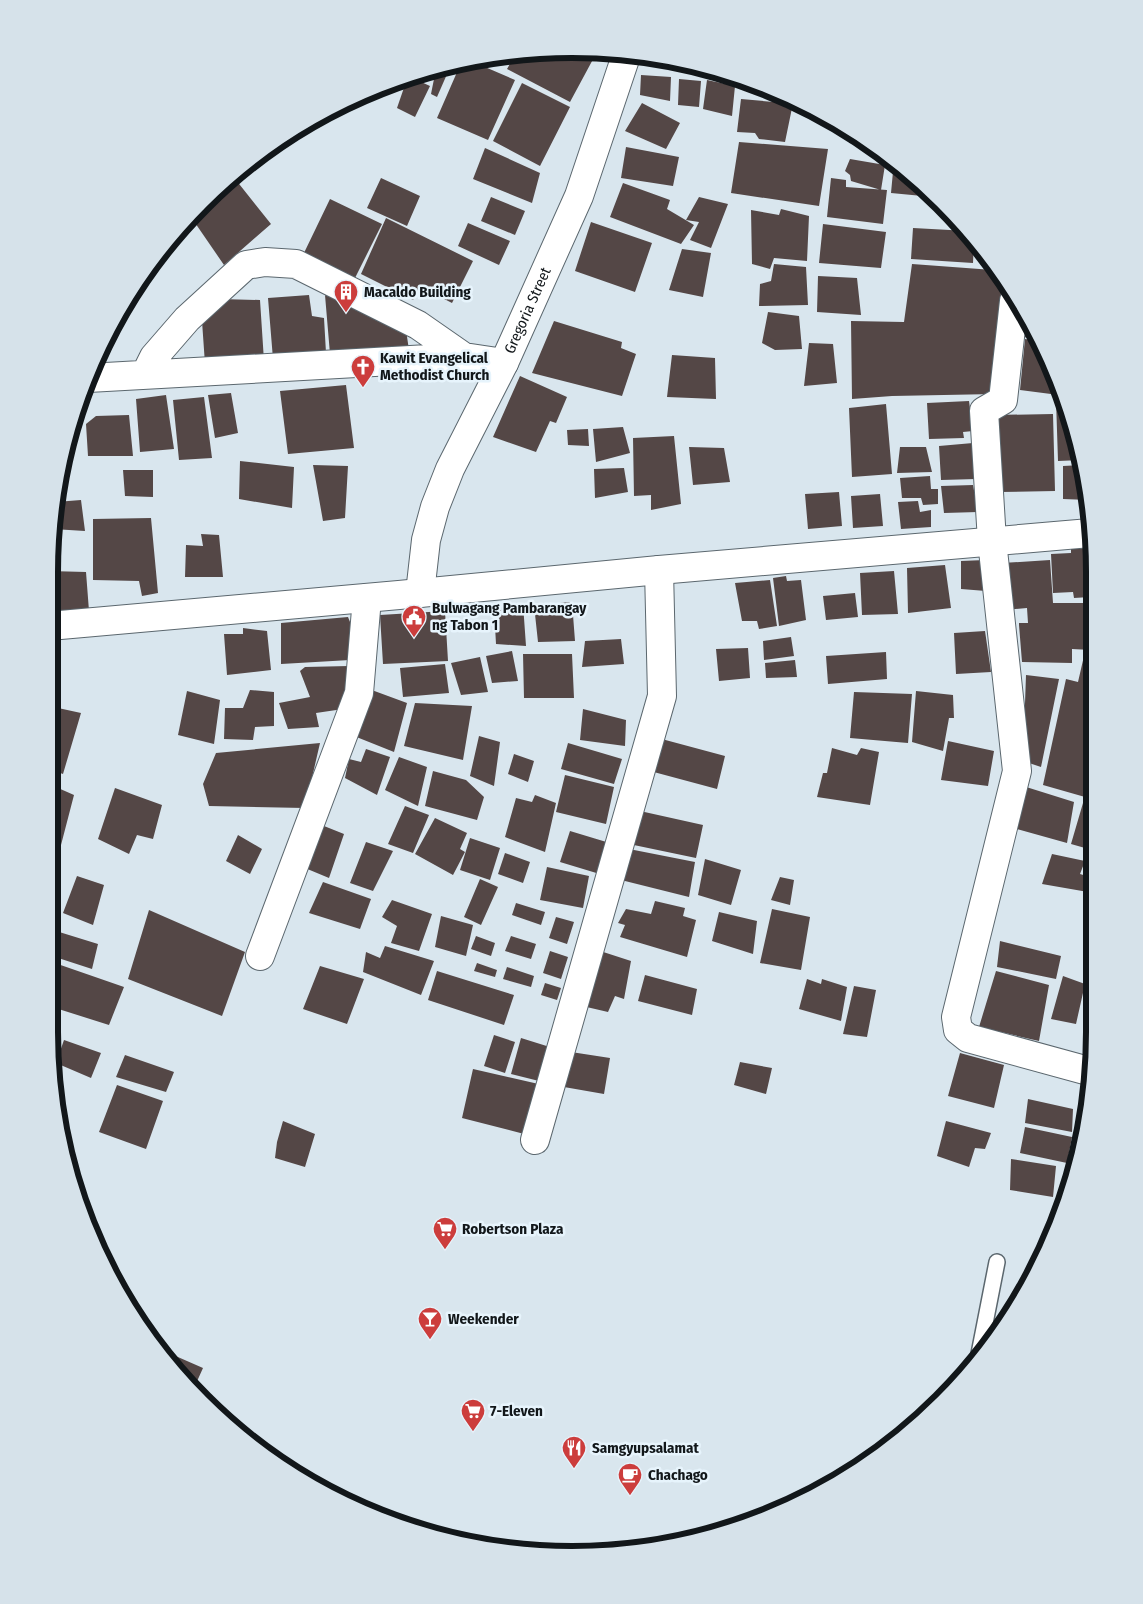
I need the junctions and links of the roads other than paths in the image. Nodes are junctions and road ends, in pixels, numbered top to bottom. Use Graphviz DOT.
graph roads {
  1 [pos="625,61"];
  2 [pos="1013,308"];
  3 [pos="464,357"];
  4 [pos="504,363"];
  5 [pos="145,375"];
  6 [pos="96,378"];
  7 [pos="1084,534"];
  8 [pos="992,541"];
  9 [pos="659,570"];
  10 [pos="420,593"];
  11 [pos="366,598"];
  12 [pos="58,625"];
  13 [pos="260,956"];
  14 [pos="1084,1070"];
  15 [pos="535,1140"];
  16 [pos="997,1262"];
  17 [pos="981,1342"];
  1 -- 4 [label="street, Gregoria Street"];
  2 -- 8 [label="street"];
  3 -- 4 [label="street"];
  3 -- 5 [label="street"];
  3 -- 5 [label="street"];
  4 -- 10 [label="street, Gregoria Street"];
  5 -- 6 [label="street"];
  7 -- 8 [label="street"];
  8 -- 9 [label="street"];
  8 -- 14 [label="street"];
  9 -- 10 [label="street"];
  9 -- 15 [label="street"];
  10 -- 11 [label="street"];
  11 -- 12 [label="street"];
  11 -- 13 [label="street"];
  16 -- 17 [label="lane"];
}
